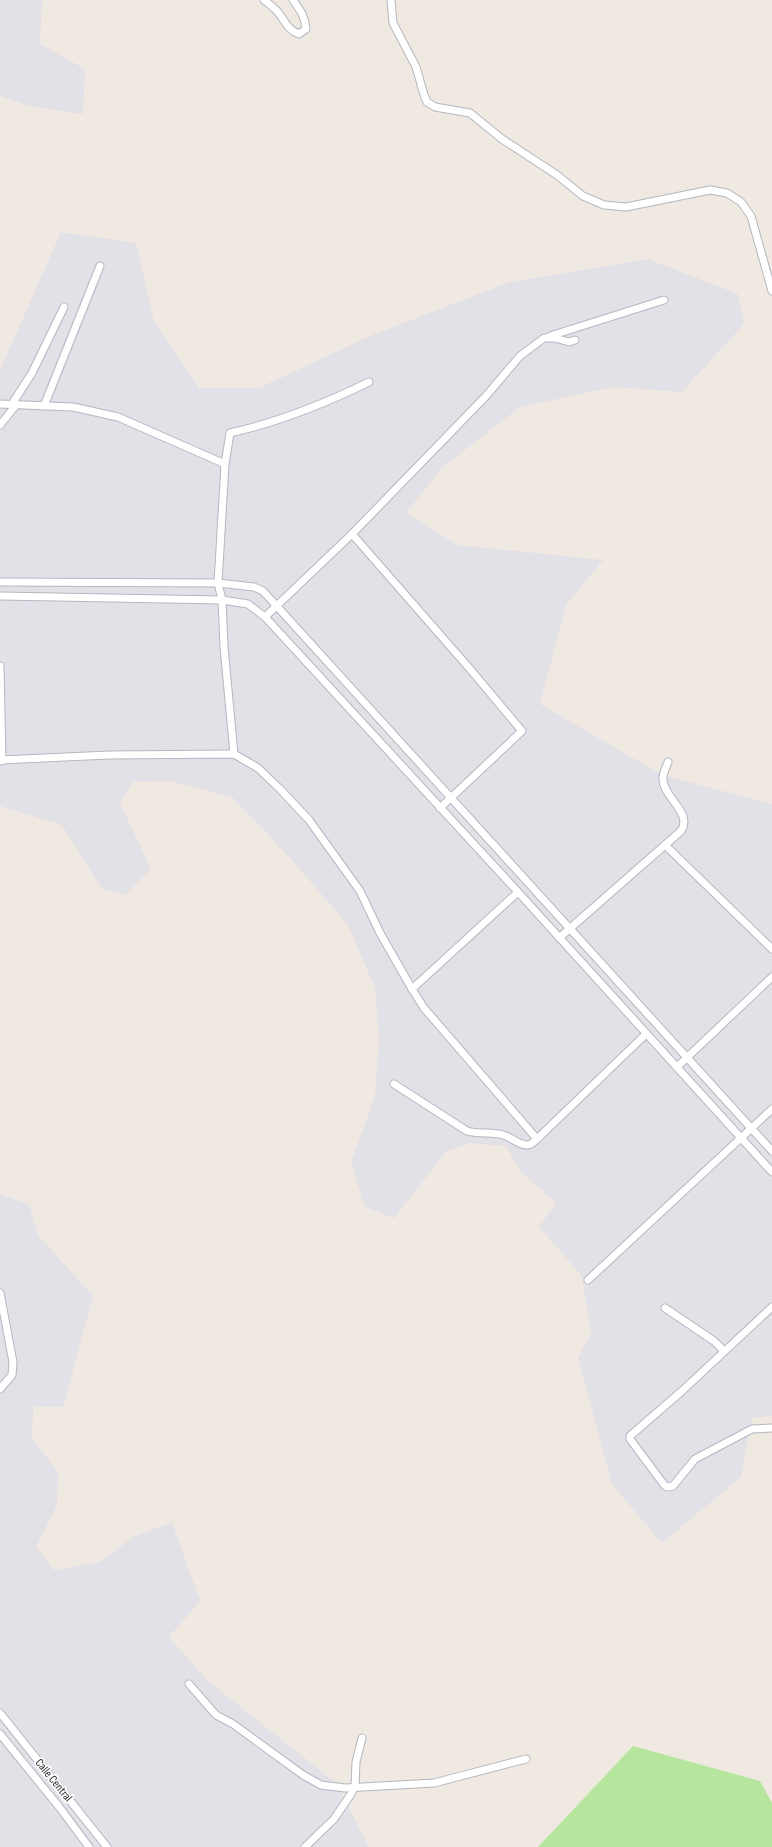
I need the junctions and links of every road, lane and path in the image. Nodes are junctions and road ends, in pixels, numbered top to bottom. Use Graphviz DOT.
graph roads {
  1 [pos="264,0"];
  2 [pos="292,0"];
  3 [pos="391,0"];
  4 [pos="100,266"];
  5 [pos="772,291"];
  6 [pos="664,300"];
  7 [pos="64,307"];
  8 [pos="544,338"];
  9 [pos="575,340"];
  10 [pos="369,382"];
  11 [pos="0,404"];
  12 [pos="14,404"];
  13 [pos="44,406"];
  14 [pos="0,425"];
  15 [pos="225,464"];
  16 [pos="352,534"];
  17 [pos="0,582"];
  18 [pos="218,583"];
  19 [pos="0,596"];
  20 [pos="222,600"];
  21 [pos="276,607"];
  22 [pos="265,617"];
  23 [pos="0,666"];
  24 [pos="234,754"];
  25 [pos="1,760"];
  26 [pos="668,762"];
  27 [pos="450,798"];
  28 [pos="440,808"];
  29 [pos="665,845"];
  30 [pos="518,892"];
  31 [pos="570,928"];
  32 [pos="559,938"];
  33 [pos="772,949"];
  34 [pos="772,977"];
  35 [pos="412,989"];
  36 [pos="646,1034"];
  37 [pos="687,1058"];
  38 [pos="677,1067"];
  39 [pos="394,1084"];
  40 [pos="772,1109"];
  41 [pos="751,1128"];
  42 [pos="741,1137"];
  43 [pos="537,1139"];
  44 [pos="772,1151"];
  45 [pos="772,1172"];
  46 [pos="588,1280"];
  47 [pos="0,1293"];
  48 [pos="772,1307"];
  49 [pos="665,1308"];
  50 [pos="724,1351"];
  51 [pos="0,1389"];
  52 [pos="772,1428"];
  53 [pos="189,1684"];
  54 [pos="0,1713"];
  55 [pos="0,1734"];
  56 [pos="362,1738"];
  57 [pos="526,1759"];
  58 [pos="355,1786"];
  59 [pos="89,1847"];
  60 [pos="107,1847"];
  61 [pos="305,1847"];
  1 -- 2 [label="street"];
  3 -- 5 [label="street"];
  4 -- 13 [label="street"];
  6 -- 8 [label="street"];
  7 -- 12 [label="street"];
  8 -- 9 [label="street"];
  8 -- 16 [label="street"];
  10 -- 15 [label="street"];
  11 -- 12 [label="street"];
  12 -- 13 [label="street"];
  12 -- 14 [label="street"];
  13 -- 15 [label="street"];
  15 -- 18 [label="street"];
  16 -- 21 [label="street"];
  16 -- 27 [label="street"];
  17 -- 18 [label="street"];
  18 -- 20 [label="street"];
  18 -- 21 [label="street"];
  19 -- 20 [label="street"];
  20 -- 22 [label="street"];
  20 -- 24 [label="street"];
  21 -- 22 [label="street"];
  21 -- 27 [label="street"];
  22 -- 28 [label="street"];
  23 -- 25 [label="street"];
  24 -- 25 [label="street"];
  24 -- 35 [label="street"];
  26 -- 29 [label="street"];
  27 -- 28 [label="street"];
  27 -- 31 [label="street"];
  28 -- 30 [label="street"];
  29 -- 31 [label="street"];
  29 -- 33 [label="street"];
  30 -- 32 [label="street"];
  30 -- 35 [label="street"];
  31 -- 32 [label="street"];
  31 -- 37 [label="street"];
  32 -- 36 [label="street"];
  34 -- 37 [label="street"];
  35 -- 43 [label="street"];
  36 -- 38 [label="street"];
  36 -- 43 [label="street"];
  37 -- 38 [label="street"];
  37 -- 41 [label="street"];
  38 -- 42 [label="street"];
  39 -- 43 [label="street"];
  40 -- 41 [label="street"];
  41 -- 42 [label="street"];
  41 -- 44 [label="street"];
  42 -- 45 [label="street"];
  42 -- 46 [label="street"];
  47 -- 51 [label="street"];
  48 -- 50 [label="street"];
  49 -- 50 [label="street"];
  50 -- 52 [label="street"];
  53 -- 58 [label="street"];
  54 -- 60 [label="street, Calle Central"];
  55 -- 59 [label="street, Calle Central"];
  56 -- 58 [label="street"];
  57 -- 58 [label="street"];
  58 -- 61 [label="street"];
}
